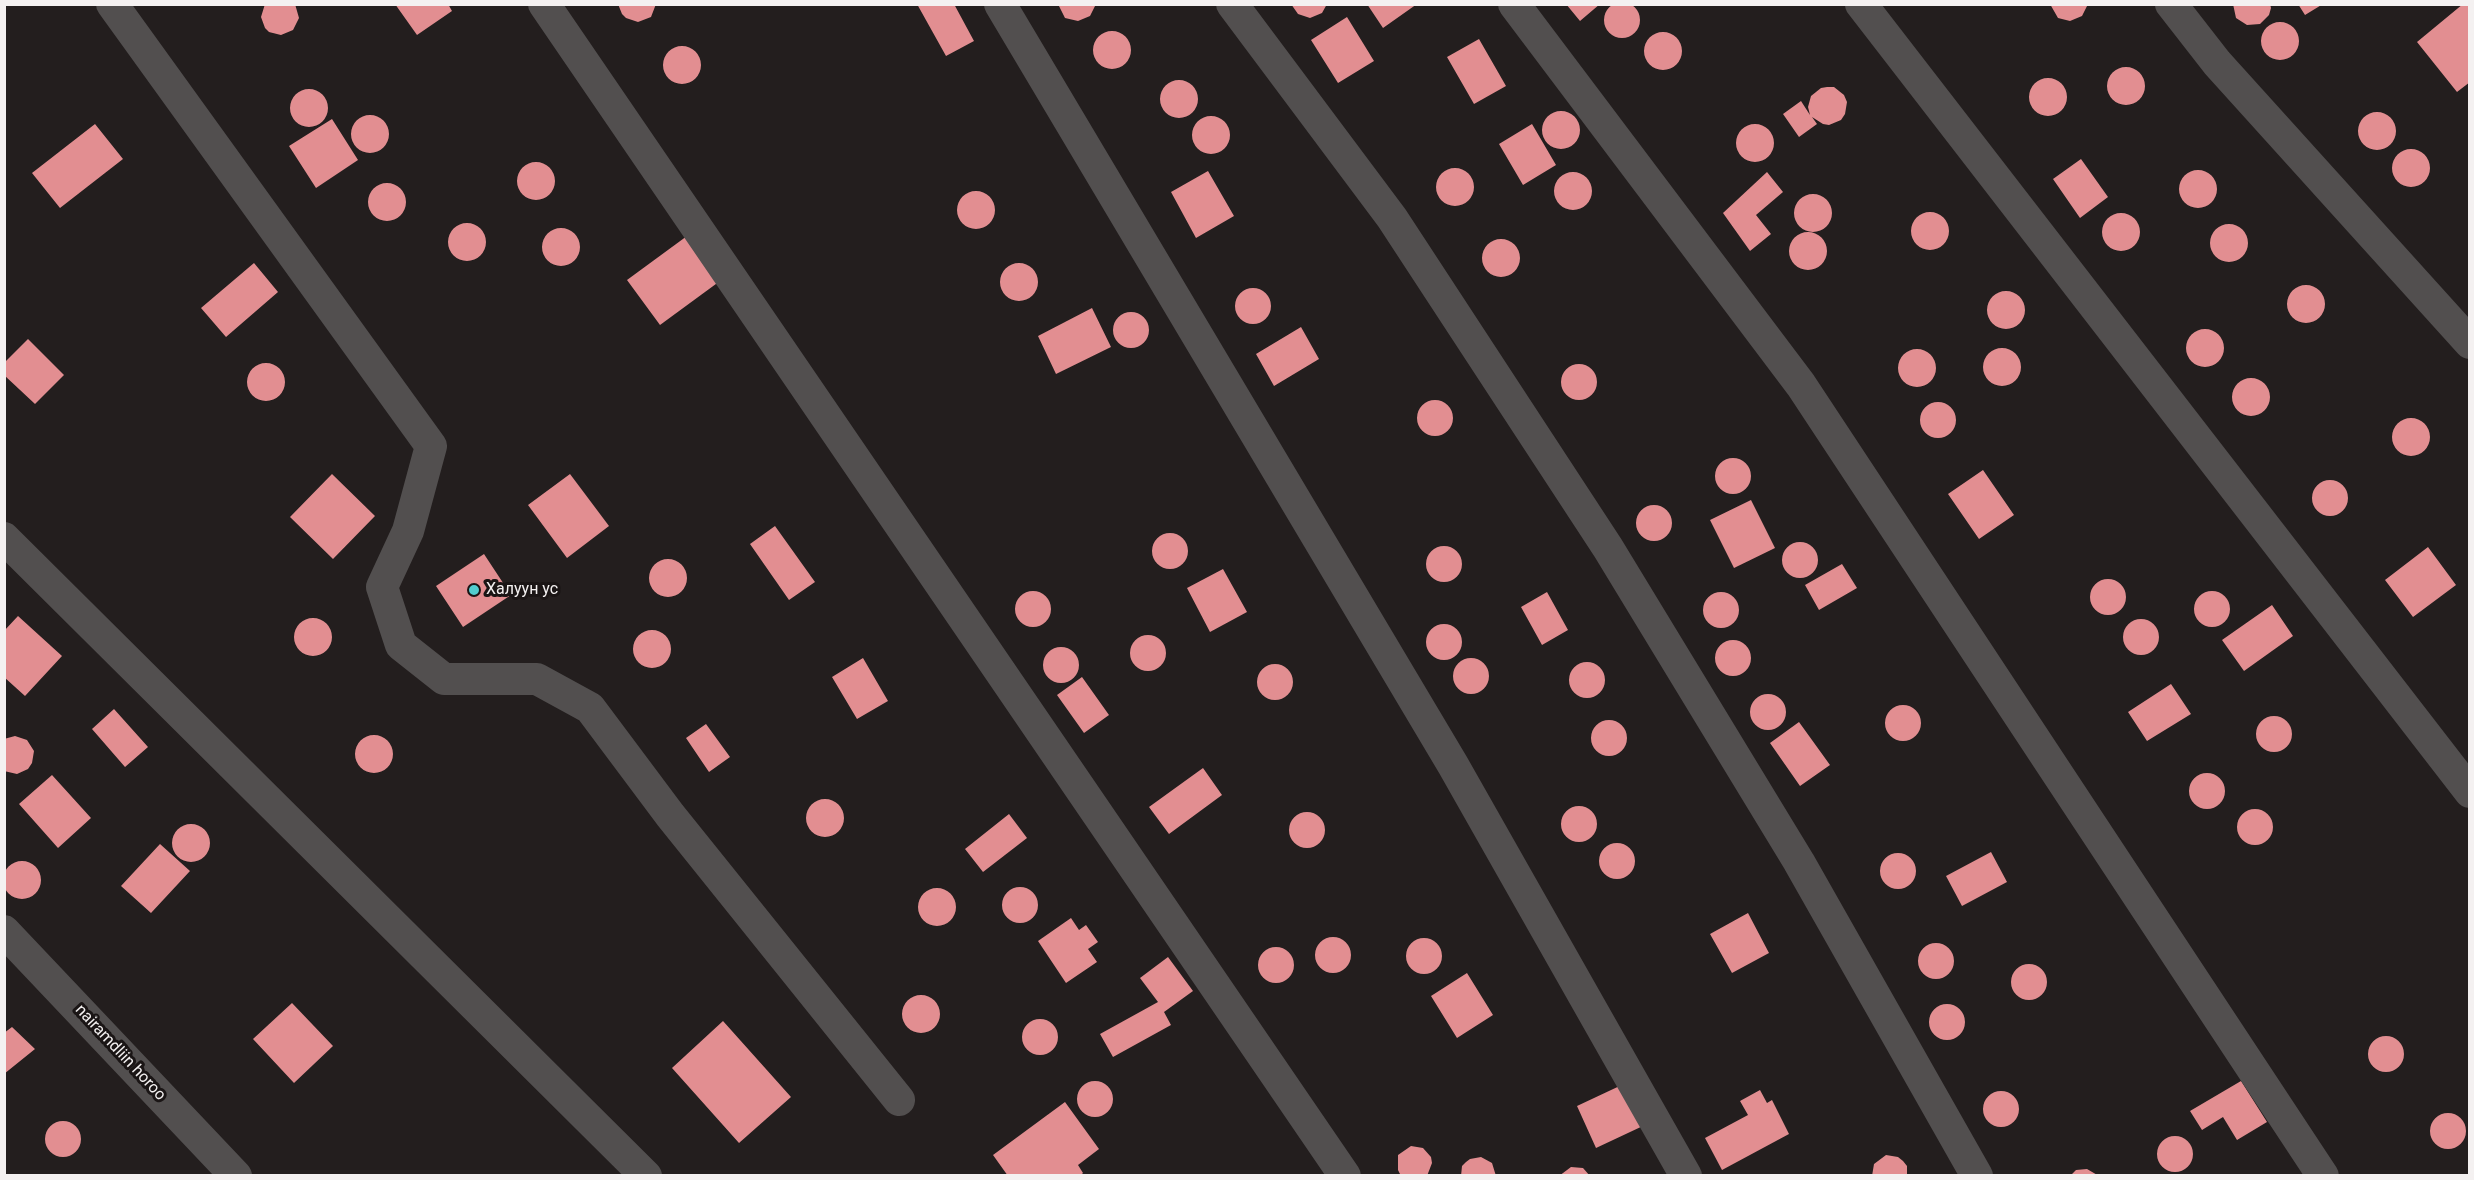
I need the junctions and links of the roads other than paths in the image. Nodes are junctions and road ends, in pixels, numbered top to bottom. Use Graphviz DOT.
graph roads {
  1 [pos="112,4"];
  2 [pos="544,4"];
  3 [pos="1000,4"];
  4 [pos="1232,4"];
  5 [pos="1514,4"];
  6 [pos="1861,4"];
  7 [pos="2171,4"];
  8 [pos="2469,344"];
  9 [pos="4,538"];
  10 [pos="2469,792"];
  11 [pos="4,931"];
  12 [pos="898,1100"];
  13 [pos="236,1176"];
  14 [pos="646,1176"];
  15 [pos="1345,1176"];
  16 [pos="1686,1176"];
  17 [pos="1977,1176"];
  18 [pos="2323,1176"];
  1 -- 12 [label="street"];
  2 -- 15 [label="street"];
  3 -- 16 [label="street"];
  4 -- 17 [label="street"];
  5 -- 18 [label="street"];
  6 -- 10 [label="street"];
  7 -- 8 [label="street"];
  9 -- 14 [label="street"];
  11 -- 13 [label="street, nairamdliin horoo"];
}
